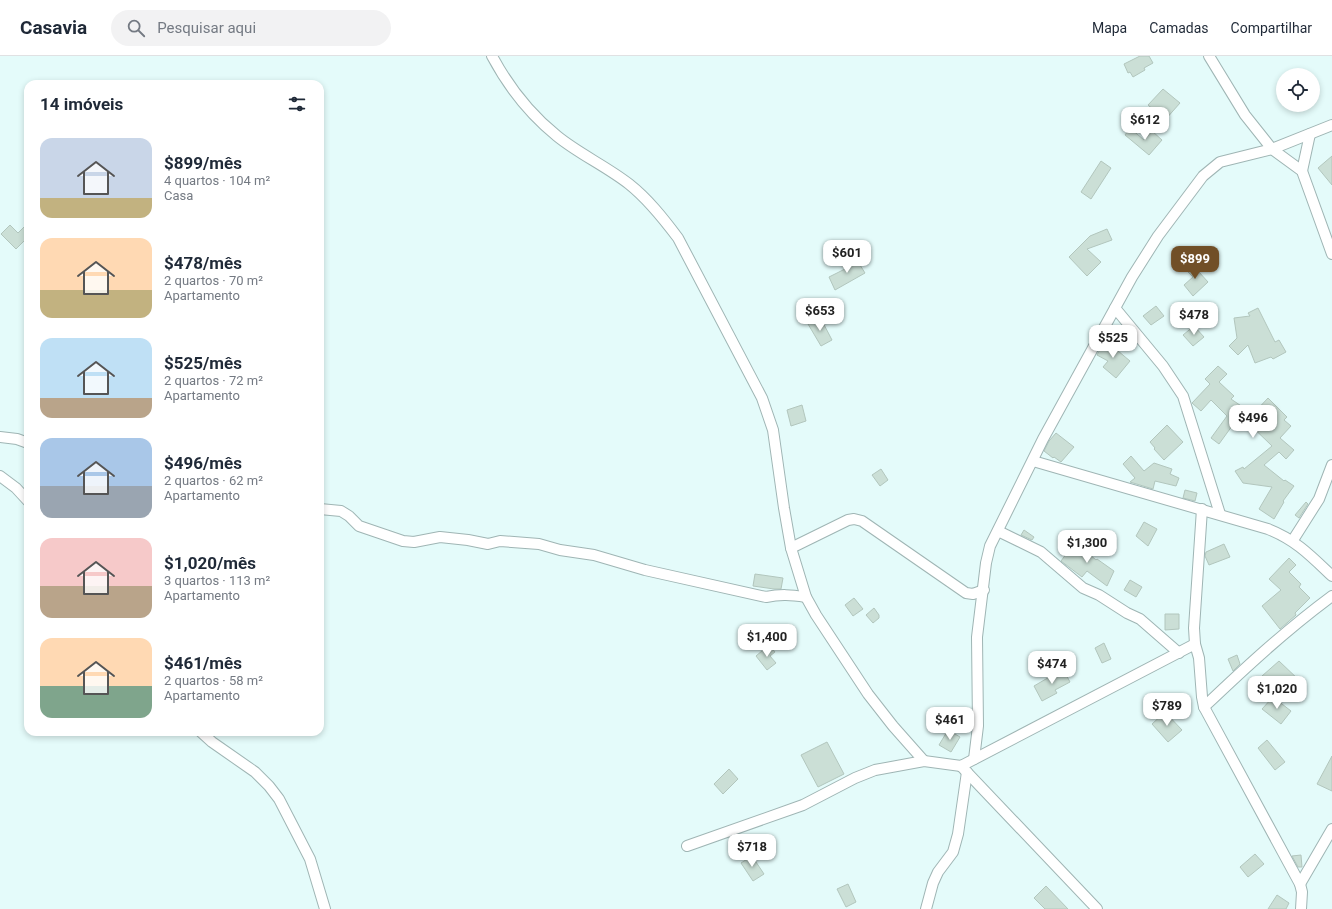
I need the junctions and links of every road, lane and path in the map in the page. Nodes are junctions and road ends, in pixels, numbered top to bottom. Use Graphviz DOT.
graph roads {
  1 [pos="492,56"];
  2 [pos="1209,56"];
  3 [pos="1332,125"];
  4 [pos="1310,134"];
  5 [pos="1272,149"];
  6 [pos="1302,172"];
  7 [pos="1332,254"];
  8 [pos="1115,308"];
  9 [pos="0,437"];
  10 [pos="24,442"];
  11 [pos="1033,461"];
  12 [pos="1332,465"];
  13 [pos="0,476"];
  14 [pos="24,497"];
  15 [pos="324,509"];
  16 [pos="1202,509"];
  17 [pos="1220,514"];
  18 [pos="998,531"];
  19 [pos="1293,540"];
  20 [pos="791,548"];
  21 [pos="1332,576"];
  22 [pos="984,590"];
  23 [pos="1332,596"];
  24 [pos="806,597"];
  25 [pos="1195,644"];
  26 [pos="1179,652"];
  27 [pos="1204,707"];
  28 [pos="205,736"];
  29 [pos="974,759"];
  30 [pos="924,761"];
  31 [pos="964,769"];
  32 [pos="1332,829"];
  33 [pos="687,846"];
  34 [pos="1300,884"];
  35 [pos="325,909"];
  36 [pos="926,909"];
  37 [pos="1097,909"];
  38 [pos="1301,909"];
  1 -- 20 [label="street"];
  2 -- 5 [label="street"];
  3 -- 4 [label="street"];
  4 -- 5 [label="street"];
  4 -- 6 [label="street"];
  5 -- 6 [label="street"];
  5 -- 8 [label="street"];
  6 -- 7 [label="street"];
  8 -- 11 [label="street"];
  8 -- 17 [label="street"];
  9 -- 10 [label="street"];
  11 -- 16 [label="street"];
  11 -- 18 [label="street"];
  12 -- 19 [label="street"];
  13 -- 14 [label="street"];
  15 -- 24 [label="street"];
  16 -- 17 [label="street"];
  16 -- 25 [label="street"];
  17 -- 19 [label="street"];
  18 -- 22 [label="street"];
  18 -- 26 [label="street"];
  19 -- 21 [label="street"];
  20 -- 22 [label="street"];
  20 -- 24 [label="street"];
  22 -- 29 [label="street"];
  23 -- 27 [label="street"];
  24 -- 30 [label="street"];
  25 -- 26 [label="street"];
  25 -- 27 [label="street"];
  26 -- 29 [label="street"];
  27 -- 34 [label="street"];
  28 -- 35 [label="street"];
  29 -- 31 [label="street"];
  30 -- 31 [label="street"];
  30 -- 33 [label="street"];
  31 -- 36 [label="street"];
  31 -- 37 [label="street"];
  32 -- 34 [label="street"];
  34 -- 38 [label="street"];
}
